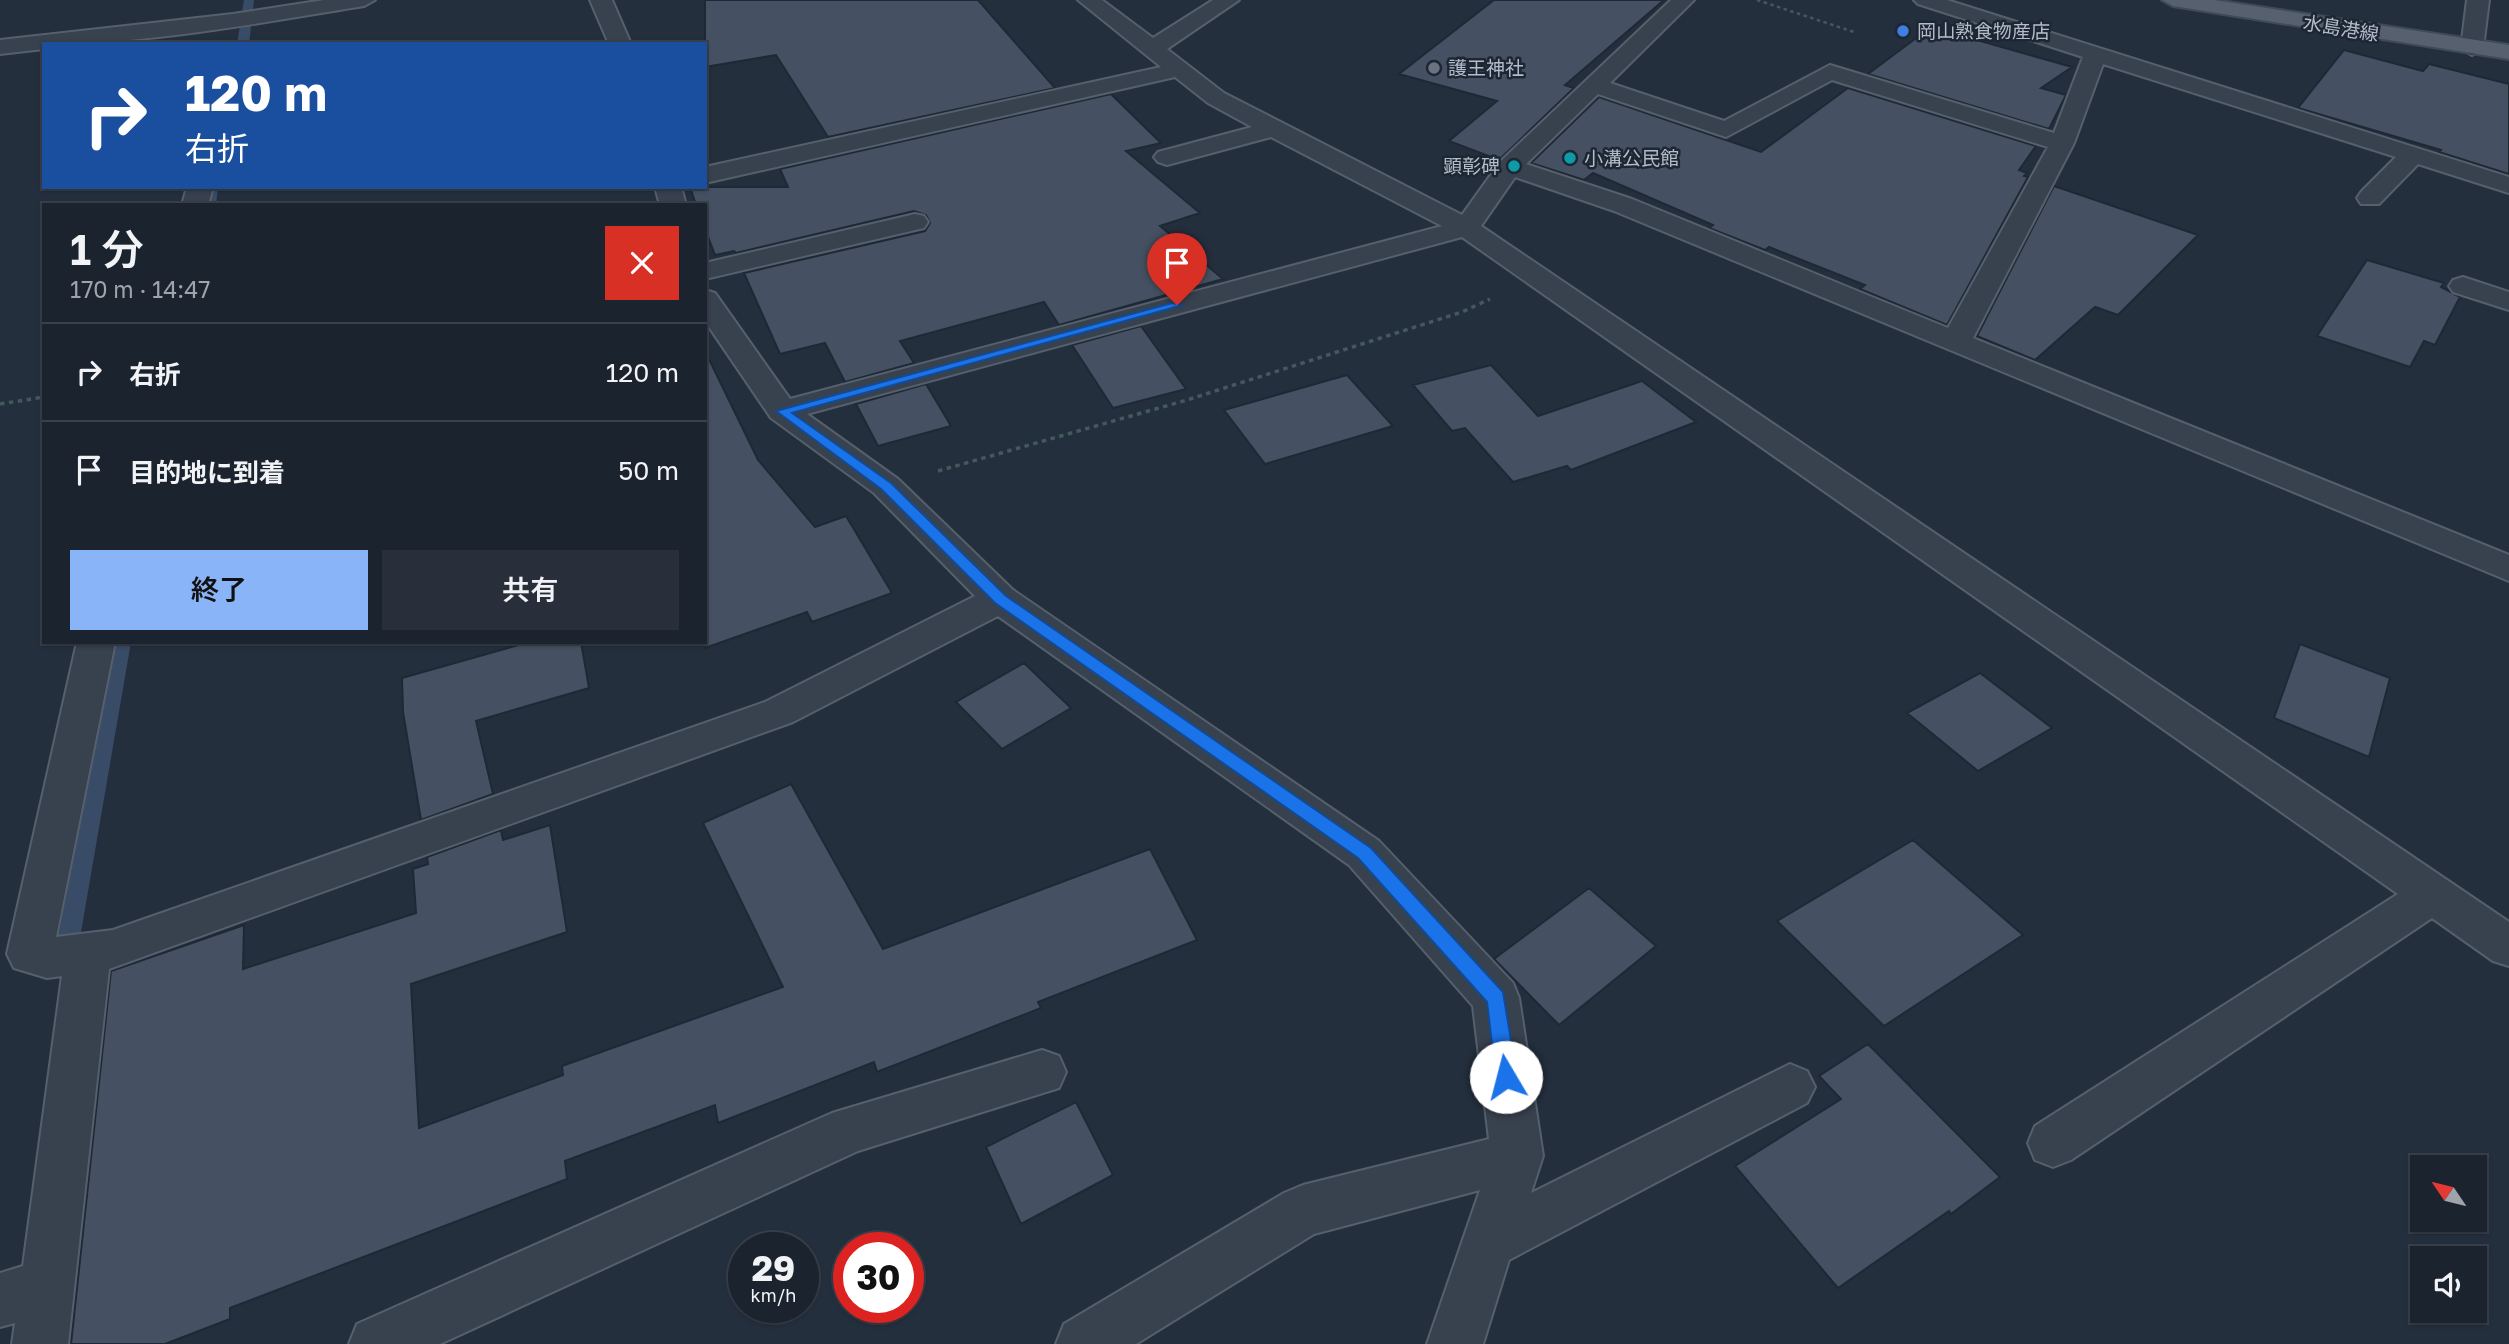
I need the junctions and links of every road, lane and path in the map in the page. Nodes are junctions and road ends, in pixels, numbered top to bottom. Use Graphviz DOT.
graph roads {
  1 [pos="364,0"];
  2 [pos="601,0"];
  3 [pos="1089,0"];
  4 [pos="1228,0"];
  5 [pos="1683,0"];
  6 [pos="1925,0"];
  7 [pos="2173,0"];
  8 [pos="2478,0"];
  9 [pos="242,19"];
  10 [pos="42,42"];
  11 [pos="43,42"];
  12 [pos="229,42"];
  13 [pos="619,42"];
  14 [pos="0,47"];
  15 [pos="1153,48"];
  16 [pos="2472,48"];
  17 [pos="2509,52"];
  18 [pos="2095,55"];
  19 [pos="1181,69"];
  20 [pos="1594,86"];
  21 [pos="1275,128"];
  22 [pos="2062,143"];
  23 [pos="2413,155"];
  24 [pos="1167,157"];
  25 [pos="1509,167"];
  26 [pos="707,174"];
  27 [pos="2509,185"];
  28 [pos="2370,198"];
  29 [pos="915,222"];
  30 [pos="1466,228"];
  31 [pos="707,271"];
  32 [pos="1537,278"];
  33 [pos="2463,286"];
  34 [pos="2509,301"];
  35 [pos="707,302"];
  36 [pos="1955,344"];
  37 [pos="42,397"];
  38 [pos="0,404"];
  39 [pos="782,411"];
  40 [pos="886,486"];
  41 [pos="2509,569"];
  42 [pos="1000,599"];
  43 [pos="96,644"];
  44 [pos="2432,895"];
  45 [pos="2509,947"];
  46 [pos="88,951"];
  47 [pos="1042,1072"];
  48 [pos="1790,1087"];
  49 [pos="2053,1143"];
  50 [pos="1517,1156"];
  51 [pos="1488,1243"];
  52 [pos="24,1293"];
  53 [pos="40,1344"];
  54 [pos="377,1344"];
  55 [pos="1084,1344"];
  56 [pos="1455,1344"];
  1 -- 9 [label="street"];
  2 -- 13 [label="street"];
  3 -- 15 [label="street"];
  4 -- 15 [label="street"];
  5 -- 20 [label="street"];
  6 -- 18 [label="street"];
  7 -- 16 [label="main road, 水島港線"];
  8 -- 16 [label="street"];
  9 -- 11 [label="street"];
  9 -- 12 [label="street"];
  10 -- 14 [label="street"];
  15 -- 19 [label="street"];
  16 -- 17 [label="main road, 水島港線"];
  18 -- 22 [label="street"];
  18 -- 23 [label="street"];
  19 -- 21 [label="street"];
  19 -- 26 [label="street"];
  20 -- 22 [label="street"];
  20 -- 25 [label="street"];
  21 -- 24 [label="street"];
  21 -- 30 [label="street"];
  22 -- 36 [label="street"];
  23 -- 27 [label="street"];
  23 -- 28 [label="street"];
  25 -- 30 [label="street"];
  25 -- 36 [label="street"];
  29 -- 31 [label="street"];
  30 -- 32 [label="street"];
  30 -- 39 [label="street"];
  32 -- 40 [label="path"];
  32 -- 44 [label="street"];
  33 -- 34 [label="street"];
  35 -- 39 [label="street"];
  36 -- 41 [label="street"];
  37 -- 38 [label="path"];
  39 -- 40 [label="street"];
  40 -- 42 [label="street"];
  42 -- 46 [label="street"];
  42 -- 50 [label="street"];
  43 -- 46 [label="street"];
  44 -- 45 [label="street"];
  44 -- 49 [label="street"];
  46 -- 52 [label="street"];
  47 -- 54 [label="street"];
  48 -- 51 [label="street"];
  50 -- 51 [label="street"];
  50 -- 55 [label="street"];
  51 -- 56 [label="street"];
  52 -- 53 [label="street"];
}
